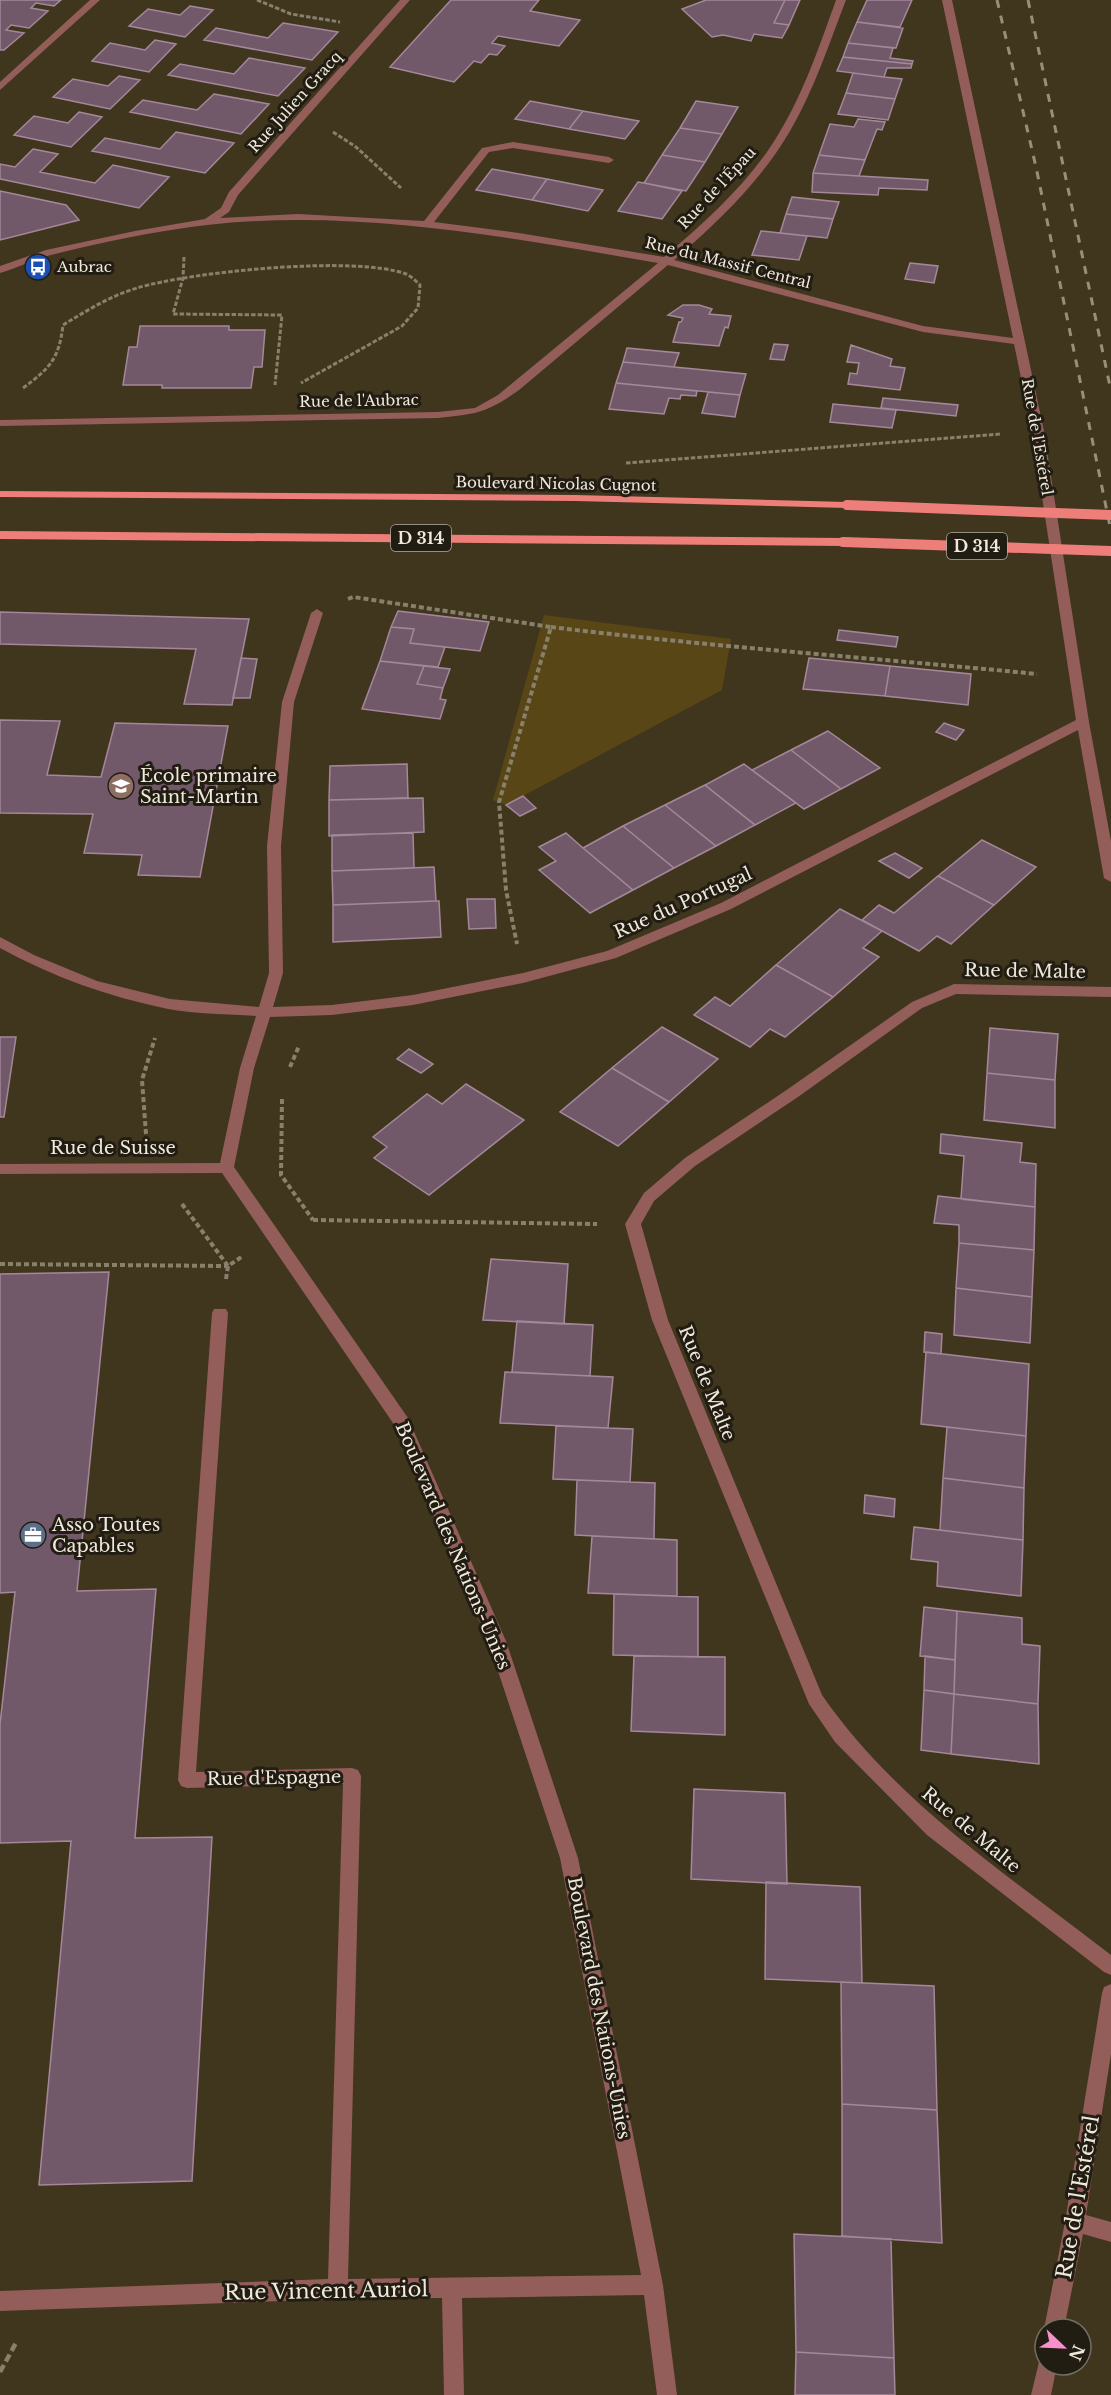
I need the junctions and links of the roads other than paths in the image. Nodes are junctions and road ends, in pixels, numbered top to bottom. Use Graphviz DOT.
graph roads {
  1 [pos="95,0"];
  2 [pos="405,0"];
  3 [pos="841,0"];
  4 [pos="947,0"];
  5 [pos="0,87"];
  6 [pos="609,160"];
  7 [pos="208,222"];
  8 [pos="427,224"];
  9 [pos="667,261"];
  10 [pos="0,270"];
  11 [pos="1020,342"];
  12 [pos="0,423"];
  13 [pos="0,494"];
  14 [pos="1111,515"];
  15 [pos="0,536"];
  16 [pos="1111,551"];
  17 [pos="317,613"];
  18 [pos="1083,722"];
  19 [pos="1111,878"];
  20 [pos="0,942"];
  21 [pos="1111,992"];
  22 [pos="263,1012"];
  23 [pos="226,1168"];
  24 [pos="0,1169"];
  25 [pos="220,1313"];
  26 [pos="1111,1966"];
  27 [pos="1111,1993"];
  28 [pos="1075,2222"];
  29 [pos="1111,2232"];
  30 [pos="653,2285"];
  31 [pos="338,2289"];
  32 [pos="452,2289"];
  33 [pos="0,2301"];
  34 [pos="1056,2317"];
  35 [pos="1045,2377"];
  36 [pos="454,2395"];
  37 [pos="667,2395"];
  38 [pos="1041,2395"];
  1 -- 5 [label="street"];
  2 -- 7 [label="street, Rue Julien Gracq"];
  3 -- 9 [label="street, Rue de l'Épau"];
  4 -- 11 [label="street, Rue de l'Estérel"];
  6 -- 8 [label="street"];
  7 -- 8 [label="street, Rue du Massif Central"];
  7 -- 10 [label="street, Rue du Massif Central"];
  8 -- 9 [label="street, Rue du Massif Central"];
  9 -- 11 [label="street, Rue du Massif Central"];
  9 -- 12 [label="street, Rue de l'Aubrac"];
  11 -- 18 [label="street, Rue de l'Estérel"];
  13 -- 14 [label="main road, Boulevard Nicolas Cugnot / D 314, bridge"];
  15 -- 16 [label="main road, D 314, bridge"];
  17 -- 22 [label="street"];
  18 -- 19 [label="street, Rue de l'Estérel"];
  18 -- 22 [label="street, Rue du Portugal"];
  20 -- 22 [label="street"];
  21 -- 26 [label="street, Rue de Malte"];
  22 -- 23 [label="street"];
  23 -- 24 [label="street, Rue de Suisse"];
  23 -- 30 [label="street, Boulevard des Nations-Unies"];
  25 -- 31 [label="street, Rue d'Espagne"];
  27 -- 28 [label="street, Rue de l'Estérel"];
  28 -- 29 [label="street"];
  28 -- 34 [label="street, Rue de l'Estérel"];
  30 -- 32 [label="street, Rue Vincent Auriol"];
  30 -- 37 [label="street, Boulevard des Nations-Unies"];
  31 -- 32 [label="street, Rue Vincent Auriol"];
  31 -- 33 [label="street, Rue Vincent Auriol"];
  32 -- 36 [label="street"];
  35 -- 38 [label="street"];
}
